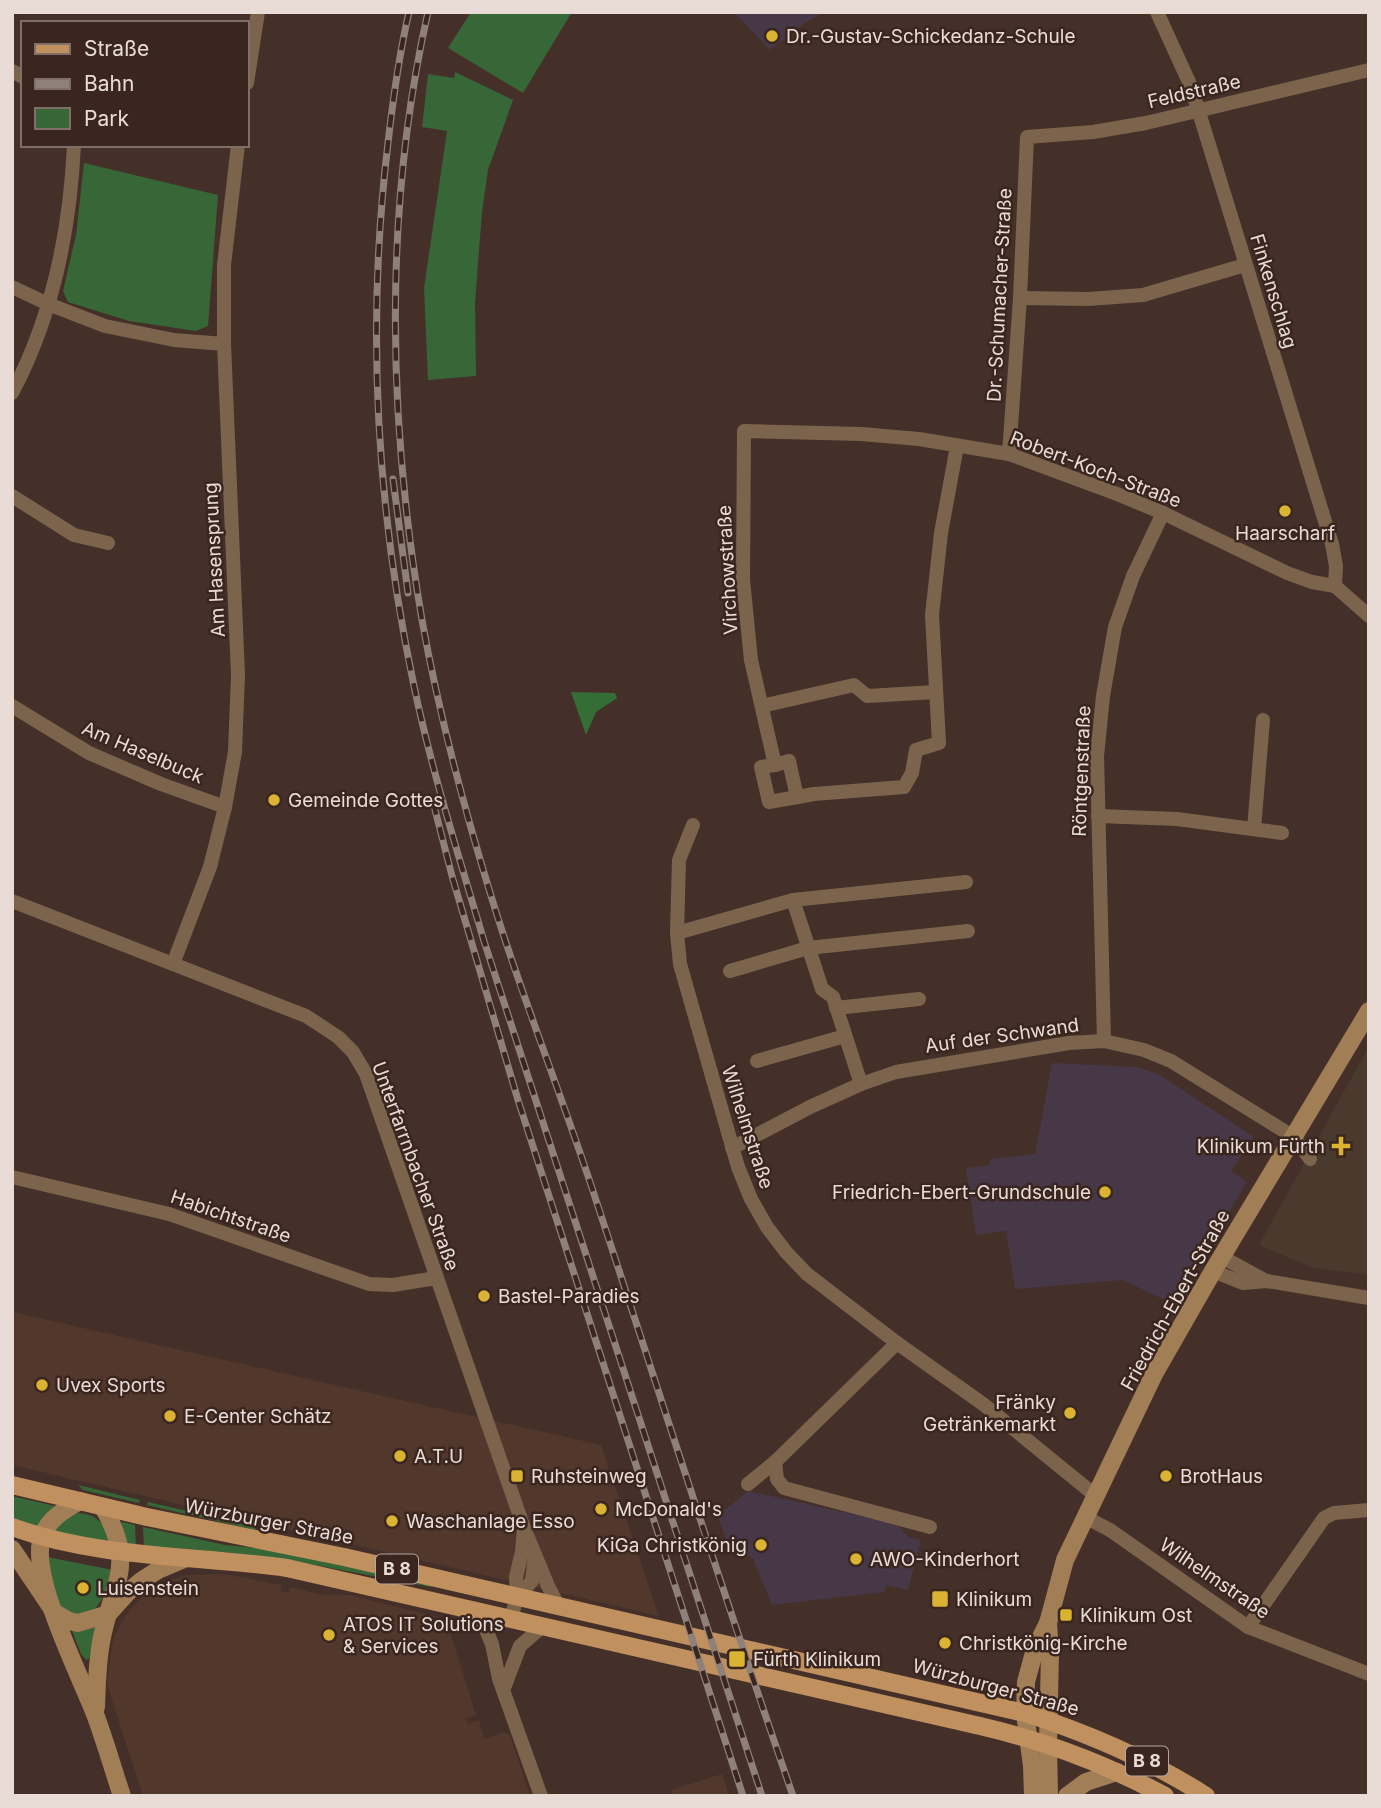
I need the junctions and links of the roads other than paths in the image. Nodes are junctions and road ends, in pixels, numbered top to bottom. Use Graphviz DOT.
graph roads {
  1 [pos="258,12"];
  2 [pos="1157,12"];
  3 [pos="1369,70"];
  4 [pos="248,77"];
  5 [pos="1198,109"];
  6 [pos="1027,137"];
  7 [pos="74,147"];
  8 [pos="237,147"];
  9 [pos="1245,265"];
  10 [pos="12,287"];
  11 [pos="1020,298"];
  12 [pos="48,304"];
  13 [pos="223,344"];
  14 [pos="12,393"];
  15 [pos="744,431"];
  16 [pos="957,446"];
  17 [pos="1009,454"];
  18 [pos="12,496"];
  19 [pos="1163,513"];
  20 [pos="108,543"];
  21 [pos="1335,586"];
  22 [pos="1369,616"];
  23 [pos="936,692"];
  24 [pos="12,706"];
  25 [pos="762,706"];
  26 [pos="1263,720"];
  27 [pos="775,765"];
  28 [pos="797,797"];
  29 [pos="225,807"];
  30 [pos="1098,816"];
  31 [pos="693,825"];
  32 [pos="1254,829"];
  33 [pos="1282,833"];
  34 [pos="966,882"];
  35 [pos="793,900"];
  36 [pos="12,901"];
  37 [pos="968,931"];
  38 [pos="677,933"];
  39 [pos="808,948"];
  40 [pos="173,964"];
  41 [pos="730,971"];
  42 [pos="919,999"];
  43 [pos="836,1007"];
  44 [pos="1369,1012"];
  45 [pos="845,1036"];
  46 [pos="1104,1041"];
  47 [pos="757,1061"];
  48 [pos="861,1084"];
  49 [pos="1294,1137"];
  50 [pos="732,1148"];
  51 [pos="1310,1159"];
  52 [pos="12,1177"];
  53 [pos="1217,1264"];
  54 [pos="436,1278"];
  55 [pos="1369,1298"];
  56 [pos="897,1343"];
  57 [pos="775,1462"];
  58 [pos="748,1484"];
  59 [pos="12,1485"];
  60 [pos="1096,1496"];
  61 [pos="80,1501"];
  62 [pos="103,1507"];
  63 [pos="1369,1510"];
  64 [pos="1086,1517"];
  65 [pos="12,1527"];
  66 [pos="930,1527"];
  67 [pos="524,1528"];
  68 [pos="42,1537"];
  69 [pos="12,1549"];
  70 [pos="121,1553"];
  71 [pos="536,1553"];
  72 [pos="184,1559"];
  73 [pos="517,1597"];
  74 [pos="559,1606"];
  75 [pos="478,1611"];
  76 [pos="55,1613"];
  77 [pos="108,1614"];
  78 [pos="511,1619"];
  79 [pos="1048,1623"];
  80 [pos="543,1626"];
  81 [pos="1248,1627"];
  82 [pos="1369,1674"];
  83 [pos="504,1688"];
  84 [pos="1026,1713"];
  85 [pos="96,1717"];
  86 [pos="1048,1721"];
  87 [pos="1029,1738"];
  88 [pos="1048,1745"];
  89 [pos="1117,1772"];
  90 [pos="122,1796"];
  91 [pos="541,1796"];
  92 [pos="1033,1796"];
  93 [pos="1049,1796"];
  94 [pos="1067,1796"];
  95 [pos="1165,1796"];
  96 [pos="1206,1796"];
  1 -- 4 [label="street"];
  2 -- 5 [label="street, Finkenschlag"];
  3 -- 5 [label="street, Feldstraße"];
  5 -- 6 [label="street, Feldstraße"];
  5 -- 9 [label="street, Finkenschlag"];
  6 -- 11 [label="street, Dr.-Schumacher-Straße"];
  7 -- 12 [label="street"];
  8 -- 13 [label="street, Am Hasensprung"];
  9 -- 11 [label="street"];
  9 -- 21 [label="street, Finkenschlag"];
  10 -- 12 [label="street"];
  11 -- 17 [label="street, Dr.-Schumacher-Straße"];
  12 -- 13 [label="street"];
  12 -- 14 [label="street"];
  13 -- 29 [label="street, Am Hasensprung"];
  15 -- 16 [label="street, Robert-Koch-Straße"];
  15 -- 25 [label="street, Virchowstraße"];
  16 -- 17 [label="street, Robert-Koch-Straße"];
  16 -- 23 [label="street"];
  17 -- 19 [label="street, Robert-Koch-Straße"];
  18 -- 20 [label="street"];
  19 -- 21 [label="street, Robert-Koch-Straße"];
  19 -- 30 [label="street, Röntgenstraße"];
  21 -- 22 [label="street, Robert-Koch-Straße"];
  23 -- 25 [label="street"];
  23 -- 28 [label="street"];
  24 -- 29 [label="street, Am Haselbuck"];
  25 -- 27 [label="street, Virchowstraße"];
  26 -- 32 [label="street"];
  27 -- 28 [label="street"];
  27 -- 28 [label="street"];
  29 -- 40 [label="street, Am Hasensprung"];
  30 -- 32 [label="street"];
  30 -- 46 [label="street, Röntgenstraße"];
  31 -- 38 [label="street, Wilhelmstraße"];
  32 -- 33 [label="street"];
  34 -- 35 [label="street"];
  35 -- 38 [label="street"];
  35 -- 39 [label="street"];
  36 -- 40 [label="street, Unterfarrnbacher Straße"];
  37 -- 39 [label="street"];
  38 -- 50 [label="street, Wilhelmstraße"];
  39 -- 41 [label="street"];
  39 -- 43 [label="street"];
  40 -- 54 [label="street, Unterfarrnbacher Straße"];
  42 -- 43 [label="street"];
  43 -- 45 [label="street"];
  44 -- 49 [label="street, Friedrich-Ebert-Straße"];
  45 -- 47 [label="street"];
  45 -- 48 [label="street"];
  46 -- 48 [label="street, Auf der Schwand"];
  46 -- 49 [label="street, Auf der Schwand"];
  48 -- 50 [label="street, Auf der Schwand"];
  49 -- 51 [label="street"];
  49 -- 53 [label="street, Friedrich-Ebert-Straße"];
  50 -- 56 [label="street, Wilhelmstraße"];
  52 -- 54 [label="street, Habichtstraße"];
  53 -- 55 [label="street"];
  53 -- 60 [label="street, Friedrich-Ebert-Straße"];
  54 -- 67 [label="street, Unterfarrnbacher Straße"];
  56 -- 57 [label="street"];
  56 -- 60 [label="street, Wilhelmstraße"];
  57 -- 58 [label="street"];
  57 -- 66 [label="street"];
  59 -- 61 [label="main road, Würzburger Straße / B 8"];
  60 -- 64 [label="street, Friedrich-Ebert-Straße"];
  61 -- 62 [label="main road, Würzburger Straße / B 8"];
  61 -- 68 [label="street"];
  62 -- 70 [label="street"];
  62 -- 73 [label="main road, Würzburger Straße / B 8"];
  63 -- 81 [label="street"];
  64 -- 79 [label="street, Friedrich-Ebert-Straße"];
  64 -- 81 [label="street, Wilhelmstraße"];
  65 -- 68 [label="main road, B 8"];
  67 -- 71 [label="street, Unterfarrnbacher Straße"];
  67 -- 73 [label="street, Unterfarrnbacher Straße"];
  68 -- 70 [label="main road, B 8"];
  68 -- 76 [label="street"];
  69 -- 76 [label="street"];
  70 -- 72 [label="main road, B 8"];
  70 -- 77 [label="street"];
  71 -- 73 [label="street"];
  71 -- 74 [label="street, Unterfarrnbacher Straße"];
  72 -- 75 [label="main road, B 8"];
  72 -- 77 [label="street"];
  73 -- 74 [label="main road, Würzburger Straße / B 8"];
  73 -- 78 [label="street"];
  74 -- 84 [label="main road, Würzburger Straße / B 8"];
  75 -- 78 [label="main road, B 8"];
  75 -- 83 [label="street"];
  76 -- 77 [label="street"];
  76 -- 85 [label="street"];
  77 -- 85 [label="street"];
  78 -- 80 [label="main road, B 8"];
  79 -- 84 [label="street, Friedrich-Ebert-Straße"];
  79 -- 86 [label="street, Friedrich-Ebert-Straße"];
  80 -- 83 [label="street"];
  80 -- 87 [label="main road, B 8"];
  81 -- 82 [label="street, Wilhelmstraße"];
  83 -- 91 [label="street"];
  84 -- 86 [label="main road, Würzburger Straße / B 8"];
  84 -- 87 [label="street, Friedrich-Ebert-Straße"];
  85 -- 90 [label="street"];
  86 -- 88 [label="street, Friedrich-Ebert-Straße"];
  86 -- 96 [label="main road, Würzburger Straße / B 8"];
  87 -- 88 [label="main road, B 8"];
  87 -- 92 [label="street, Friedrich-Ebert-Straße"];
  88 -- 89 [label="main road, B 8"];
  88 -- 93 [label="street, Friedrich-Ebert-Straße"];
  89 -- 94 [label="street"];
  89 -- 95 [label="main road, B 8"];
}
